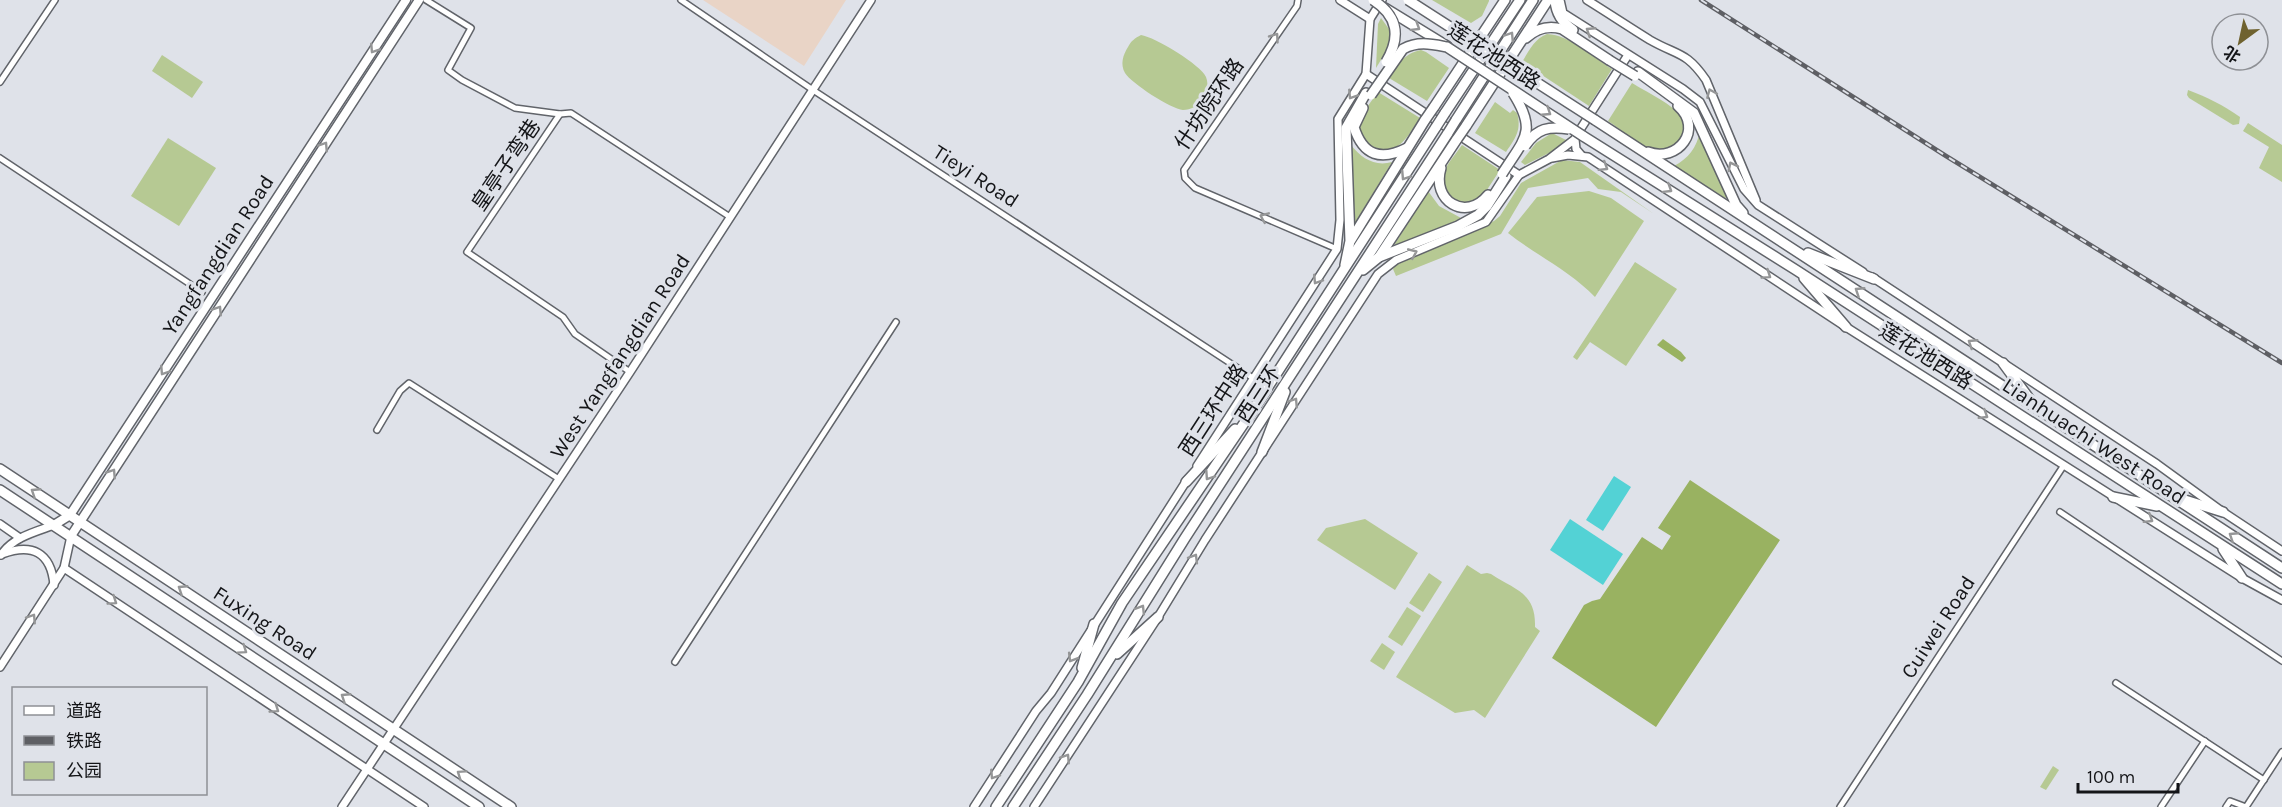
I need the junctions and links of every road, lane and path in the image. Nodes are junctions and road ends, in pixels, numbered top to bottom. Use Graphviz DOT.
graph roads {
  1 [pos="55,0"];
  2 [pos="406,0"];
  3 [pos="419,0"];
  4 [pos="426,0"];
  5 [pos="681,0"];
  6 [pos="871,0"];
  7 [pos="1298,0"];
  8 [pos="1340,0"];
  9 [pos="1374,0"];
  10 [pos="1408,0"];
  11 [pos="1495,0"];
  12 [pos="1505,0"];
  13 [pos="1520,0"];
  14 [pos="1533,0"];
  15 [pos="1548,0"];
  16 [pos="1555,0"];
  17 [pos="1560,0"];
  18 [pos="1587,0"];
  19 [pos="1383,4"];
  20 [pos="1493,18"];
  21 [pos="1370,20"];
  22 [pos="1518,45"];
  23 [pos="1447,46"];
  24 [pos="1628,55"];
  25 [pos="1611,58"];
  26 [pos="1366,74"];
  27 [pos="1637,74"];
  28 [pos="0,82"];
  29 [pos="1510,88"];
  30 [pos="813,90"];
  31 [pos="1368,94"];
  32 [pos="560,114"];
  33 [pos="1577,134"];
  34 [pos="1409,147"];
  35 [pos="1637,148"];
  36 [pos="1582,156"];
  37 [pos="1445,157"];
  38 [pos="0,158"];
  39 [pos="1550,159"];
  40 [pos="1504,175"];
  41 [pos="1519,175"];
  42 [pos="1758,205"];
  43 [pos="730,217"];
  44 [pos="1750,221"];
  45 [pos="1350,242"];
  46 [pos="1792,247"];
  47 [pos="1337,249"];
  48 [pos="1379,257"];
  49 [pos="1344,270"];
  50 [pos="1796,270"];
  51 [pos="1356,275"];
  52 [pos="1874,279"];
  53 [pos="202,292"];
  54 [pos="896,321"];
  55 [pos="1846,327"];
  56 [pos="2003,363"];
  57 [pos="630,372"];
  58 [pos="1292,375"];
  59 [pos="1253,378"];
  60 [pos="2036,407"];
  61 [pos="1253,410"];
  62 [pos="376,430"];
  63 [pos="1262,452"];
  64 [pos="2064,465"];
  65 [pos="0,469"];
  66 [pos="559,479"];
  67 [pos="1186,482"];
  68 [pos="0,490"];
  69 [pos="2173,496"];
  70 [pos="2113,497"];
  71 [pos="2164,508"];
  72 [pos="2060,512"];
  73 [pos="2223,512"];
  74 [pos="70,515"];
  75 [pos="80,522"];
  76 [pos="0,524"];
  77 [pos="54,525"];
  78 [pos="71,536"];
  79 [pos="20,538"];
  80 [pos="2220,544"];
  81 [pos="2282,550"];
  82 [pos="1,555"];
  83 [pos="64,568"];
  84 [pos="2282,568"];
  85 [pos="2242,578"];
  86 [pos="54,585"];
  87 [pos="2282,585"];
  88 [pos="2282,600"];
  89 [pos="1158,617"];
  90 [pos="1094,624"];
  91 [pos="1109,661"];
  92 [pos="675,662"];
  93 [pos="2282,662"];
  94 [pos="0,667"];
  95 [pos="2116,683"];
  96 [pos="1077,684"];
  97 [pos="393,729"];
  98 [pos="2205,741"];
  99 [pos="384,743"];
  100 [pos="2282,752"];
  101 [pos="367,770"];
  102 [pos="2264,780"];
  103 [pos="342,807"];
  104 [pos="424,807"];
  105 [pos="478,807"];
  106 [pos="511,807"];
  107 [pos="974,807"];
  108 [pos="996,807"];
  109 [pos="1013,807"];
  110 [pos="1034,807"];
  111 [pos="1840,807"];
  112 [pos="2162,807"];
  113 [pos="2226,807"];
  1 -- 28 [label="street"];
  2 -- 74 [label="main road, Yangfangdian Road, one-way"];
  75 -- 3 [label="main road, Yangfangdian Road, one-way"];
  4 -- 32 [label="street, 皇亭子弯巷"];
  5 -- 30 [label="street, Tieyi Road"];
  6 -- 30 [label="street, West Yangfangdian Road"];
  47 -- 7 [label="street, 什坊院环路, one-way"];
  8 -- 21 [label="street"];
  9 -- 19 [label="highway, 莲花池西路, bridge"];
  10 -- 35 [label="highway, Lianhuachi West Road, bridge"];
  11 -- 20 [label="highway"];
  12 -- 20 [label="highway"];
  13 -- 49 [label="highway, one-way, bridge"];
  51 -- 14 [label="highway, 西三环, one-way, bridge"];
  15 -- 22 [label="highway"];
  16 -- 25 [label="highway"];
  24 -- 17 [label="street, one-way"];
  42 -- 18 [label="street, one-way"];
  19 -- 21 [label="street, 西三环中路"];
  19 -- 23 [label="highway, 莲花池西路, one-way, bridge"];
  19 -- 31 [label="highway, bridge"];
  20 -- 34 [label="highway, bridge"];
  21 -- 26 [label="street, 西三环中路"];
  22 -- 25 [label="highway"];
  22 -- 37 [label="highway, bridge"];
  23 -- 29 [label="highway, 莲花池西路, bridge"];
  23 -- 31 [label="highway, bridge"];
  24 -- 33 [label="street"];
  42 -- 24 [label="street, 莲花池西路, one-way"];
  25 -- 27 [label="highway, bridge"];
  26 -- 41 [label="street"];
  26 -- 47 [label="street, 西三环中路, one-way"];
  27 -- 35 [label="highway"];
  27 -- 44 [label="highway"];
  29 -- 33 [label="highway, 莲花池西路, one-way, bridge"];
  29 -- 40 [label="highway, bridge"];
  30 -- 43 [label="street, West Yangfangdian Road"];
  30 -- 59 [label="street, Tieyi Road"];
  31 -- 34 [label="highway"];
  31 -- 45 [label="highway"];
  32 -- 43 [label="street"];
  32 -- 57 [label="street, 皇亭子弯巷"];
  33 -- 36 [label="street"];
  33 -- 39 [label="street"];
  33 -- 40 [label="highway, bridge"];
  33 -- 50 [label="highway, Lianhuachi West Road, one-way"];
  34 -- 45 [label="highway"];
  35 -- 44 [label="highway, Lianhuachi West Road"];
  36 -- 39 [label="street"];
  36 -- 55 [label="street, 莲花池西路, one-way"];
  37 -- 40 [label="highway"];
  37 -- 48 [label="highway"];
  38 -- 53 [label="street"];
  39 -- 41 [label="street"];
  40 -- 48 [label="highway"];
  63 -- 41 [label="street, one-way"];
  42 -- 52 [label="street, 莲花池西路"];
  43 -- 57 [label="street, West Yangfangdian Road"];
  44 -- 46 [label="highway, Lianhuachi West Road"];
  45 -- 49 [label="highway"];
  46 -- 52 [label="highway"];
  60 -- 46 [label="highway, Lianhuachi West Road, one-way"];
  47 -- 59 [label="street, 西三环中路, one-way"];
  48 -- 51 [label="highway"];
  49 -- 61 [label="highway"];
  50 -- 55 [label="highway"];
  50 -- 71 [label="highway, Lianhuachi West Road"];
  51 -- 58 [label="highway, 西三环"];
  56 -- 52 [label="street, 莲花池西路, one-way"];
  54 -- 92 [label="street"];
  55 -- 64 [label="street, 莲花池西路, one-way"];
  56 -- 60 [label="highway"];
  56 -- 73 [label="street, 莲花池西路"];
  57 -- 66 [label="street, West Yangfangdian Road"];
  58 -- 63 [label="highway"];
  91 -- 58 [label="highway, 西三环, one-way"];
  59 -- 67 [label="street, 西三环中路"];
  60 -- 69 [label="highway, Lianhuachi West Road"];
  61 -- 67 [label="highway"];
  61 -- 96 [label="highway, 西三环, one-way"];
  62 -- 66 [label="street"];
  89 -- 63 [label="street, one-way"];
  64 -- 70 [label="street, 莲花池西路"];
  64 -- 111 [label="street, Cuiwei Road"];
  74 -- 65 [label="highway, Fuxing Road, one-way"];
  66 -- 97 [label="street, West Yangfangdian Road"];
  67 -- 90 [label="street, 西三环中路"];
  68 -- 77 [label="highway, Fuxing Road"];
  69 -- 73 [label="highway"];
  84 -- 69 [label="highway, Lianhuachi West Road, one-way"];
  70 -- 71 [label="highway"];
  70 -- 85 [label="street, 莲花池西路, one-way"];
  71 -- 80 [label="highway, Lianhuachi West Road"];
  72 -- 93 [label="street"];
  73 -- 81 [label="street, 莲花池西路"];
  74 -- 75 [label="highway, Fuxing Road"];
  74 -- 77 [label="main road, Yangfangdian Road"];
  75 -- 78 [label="main road, Yangfangdian Road"];
  97 -- 75 [label="highway, Fuxing Road, one-way"];
  76 -- 79 [label="street"];
  77 -- 78 [label="highway, Fuxing Road"];
  77 -- 79 [label="street"];
  78 -- 83 [label="street"];
  78 -- 99 [label="highway, Fuxing Road, one-way"];
  79 -- 82 [label="street"];
  80 -- 85 [label="highway"];
  80 -- 87 [label="highway, Lianhuachi West Road"];
  82 -- 86 [label="street"];
  83 -- 86 [label="street"];
  83 -- 101 [label="street, one-way"];
  85 -- 88 [label="street, 莲花池西路"];
  94 -- 86 [label="street, one-way"];
  89 -- 91 [label="highway"];
  110 -- 89 [label="street, one-way"];
  90 -- 96 [label="highway"];
  90 -- 107 [label="street, 西三环中路, one-way"];
  91 -- 109 [label="highway, 西三环"];
  95 -- 98 [label="street"];
  96 -- 108 [label="highway"];
  97 -- 99 [label="street, West Yangfangdian Road"];
  106 -- 97 [label="highway, Fuxing Road, one-way"];
  98 -- 102 [label="street"];
  98 -- 112 [label="street"];
  99 -- 101 [label="street, West Yangfangdian Road"];
  99 -- 105 [label="highway, Fuxing Road"];
  100 -- 102 [label="street"];
  101 -- 103 [label="street, West Yangfangdian Road"];
  101 -- 104 [label="street"];
  102 -- 113 [label="street"];
}
